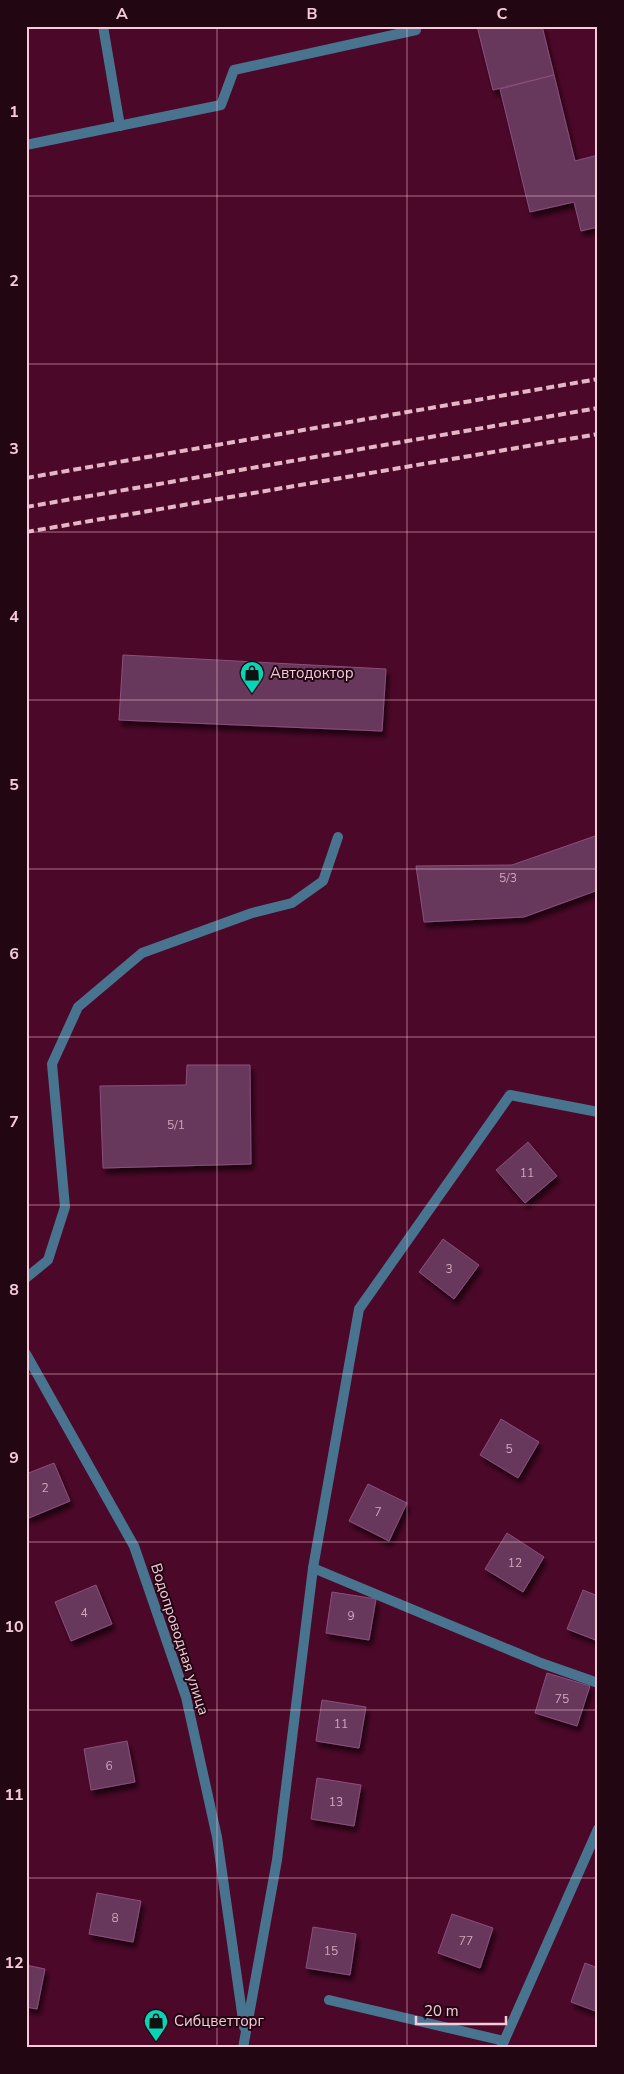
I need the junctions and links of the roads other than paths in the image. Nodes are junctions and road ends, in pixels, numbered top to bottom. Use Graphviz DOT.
graph roads {
  1 [pos="103,26"];
  2 [pos="416,30"];
  3 [pos="120,126"];
  4 [pos="26,146"];
  5 [pos="338,837"];
  6 [pos="598,1112"];
  7 [pos="26,1278"];
  8 [pos="26,1354"];
  9 [pos="313,1568"];
  10 [pos="598,1683"];
  11 [pos="598,1829"];
  12 [pos="329,2000"];
  13 [pos="502,2044"];
  14 [pos="242,2048"];
  1 -- 3 [label="street"];
  2 -- 3 [label="street"];
  3 -- 4 [label="street"];
  5 -- 7 [label="street"];
  6 -- 9 [label="street"];
  8 -- 14 [label="street, Водопроводная улица"];
  9 -- 10 [label="street"];
  9 -- 14 [label="street"];
  11 -- 13 [label="street"];
  12 -- 13 [label="street"];
}
